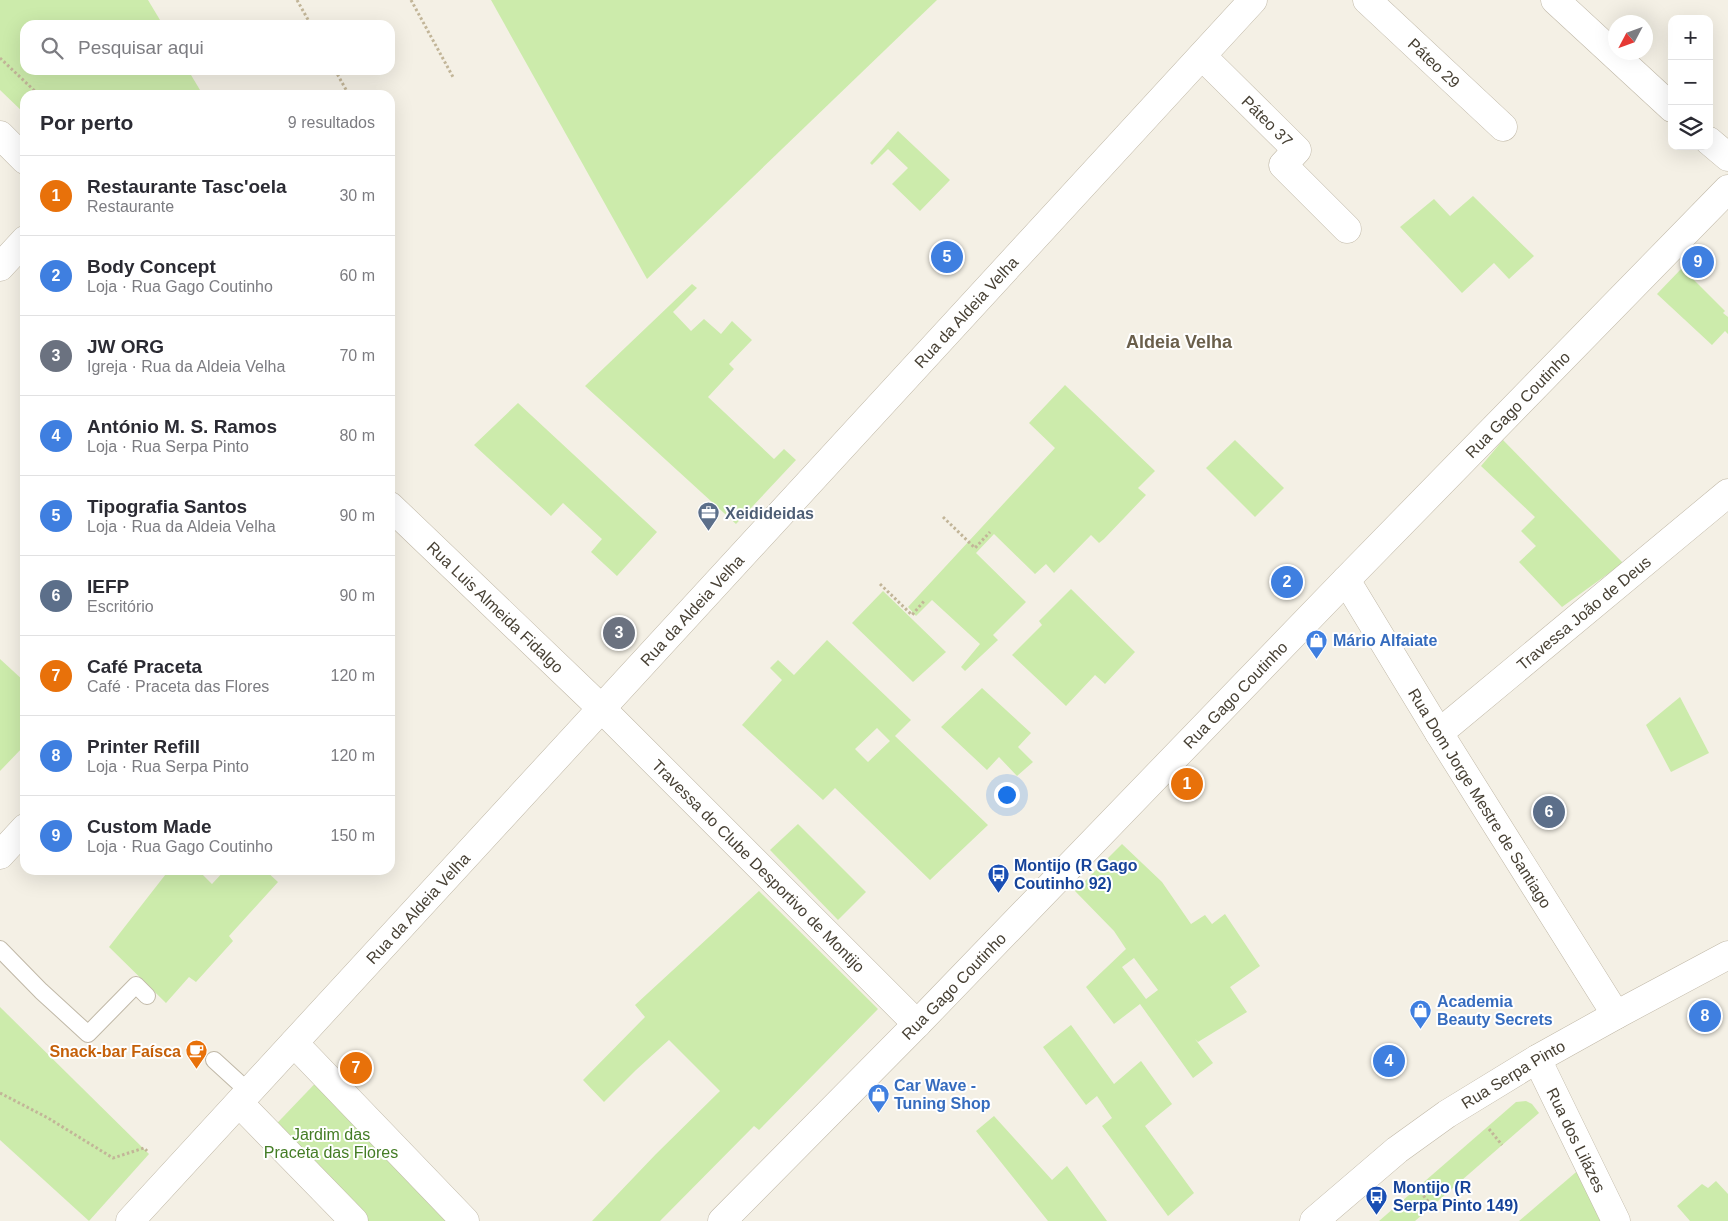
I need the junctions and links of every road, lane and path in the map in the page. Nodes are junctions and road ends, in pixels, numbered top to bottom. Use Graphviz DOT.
graph roads {
  1 [pos="297,0"];
  2 [pos="411,0"];
  3 [pos="1253,0"];
  4 [pos="1367,0"];
  5 [pos="1556,0"];
  6 [pos="308,20"];
  7 [pos="1202,56"];
  8 [pos="0,58"];
  9 [pos="339,75"];
  10 [pos="453,77"];
  11 [pos="34,90"];
  12 [pos="346,90"];
  13 [pos="1669,105"];
  14 [pos="1503,127"];
  15 [pos="0,135"];
  16 [pos="1713,144"];
  17 [pos="20,155"];
  18 [pos="1728,157"];
  19 [pos="1728,189"];
  20 [pos="1347,229"];
  21 [pos="20,245"];
  22 [pos="0,266"];
  23 [pos="1728,494"];
  24 [pos="395,511"];
  25 [pos="943,517"];
  26 [pos="990,532"];
  27 [pos="1346,580"];
  28 [pos="880,584"];
  29 [pos="925,600"];
  30 [pos="601,708"];
  31 [pos="1439,734"];
  32 [pos="20,833"];
  33 [pos="0,855"];
  34 [pos="0,949"];
  35 [pos="1728,954"];
  36 [pos="146,996"];
  37 [pos="1616,1015"];
  38 [pos="917,1024"];
  39 [pos="294,1043"];
  40 [pos="1537,1059"];
  41 [pos="214,1060"];
  42 [pos="0,1093"];
  43 [pos="244,1098"];
  44 [pos="1487,1127"];
  45 [pos="1502,1145"];
  46 [pos="172,1177"];
  47 [pos="1417,1188"];
  48 [pos="1432,1206"];
  49 [pos="130,1221"];
  50 [pos="354,1221"];
  51 [pos="465,1221"];
  52 [pos="722,1221"];
  53 [pos="1314,1221"];
  54 [pos="1616,1221"];
  1 -- 6 [label="path"];
  2 -- 10 [label="path"];
  3 -- 7 [label="street, Rua da Aldeia Velha"];
  4 -- 14 [label="street, Páteo 29"];
  5 -- 13 [label="street"];
  7 -- 20 [label="street, Páteo 37"];
  7 -- 30 [label="street, Rua da Aldeia Velha"];
  8 -- 11 [label="path"];
  9 -- 12 [label="path"];
  15 -- 17 [label="street"];
  16 -- 18 [label="street"];
  19 -- 27 [label="street, Rua Gago Coutinho"];
  21 -- 22 [label="street"];
  23 -- 31 [label="street, Travessa João de Deus"];
  24 -- 30 [label="street, Rua Luis Almeida Fidalgo"];
  25 -- 26 [label="path"];
  27 -- 31 [label="street, Rua Dom Jorge Mestre de Santiago"];
  27 -- 38 [label="street, Rua Gago Coutinho"];
  28 -- 29 [label="path"];
  30 -- 38 [label="street, Travessa do Clube Desportivo de Montijo"];
  30 -- 39 [label="street, Rua da Aldeia Velha"];
  31 -- 37 [label="street, Rua Dom Jorge Mestre de Santiago"];
  32 -- 33 [label="street"];
  34 -- 36 [label="lane"];
  35 -- 37 [label="street, Rua Serpa Pinto"];
  37 -- 40 [label="street, Rua Serpa Pinto"];
  38 -- 52 [label="street, Rua Gago Coutinho"];
  39 -- 43 [label="street, Rua da Aldeia Velha"];
  39 -- 51 [label="street"];
  40 -- 53 [label="street, Rua Serpa Pinto"];
  40 -- 54 [label="street, Rua dos Lilázes"];
  41 -- 43 [label="lane"];
  42 -- 46 [label="path"];
  43 -- 46 [label="street, Rua da Aldeia Velha"];
  43 -- 50 [label="street"];
  44 -- 45 [label="path"];
  46 -- 49 [label="street, Rua da Aldeia Velha"];
  47 -- 48 [label="path"];
}
